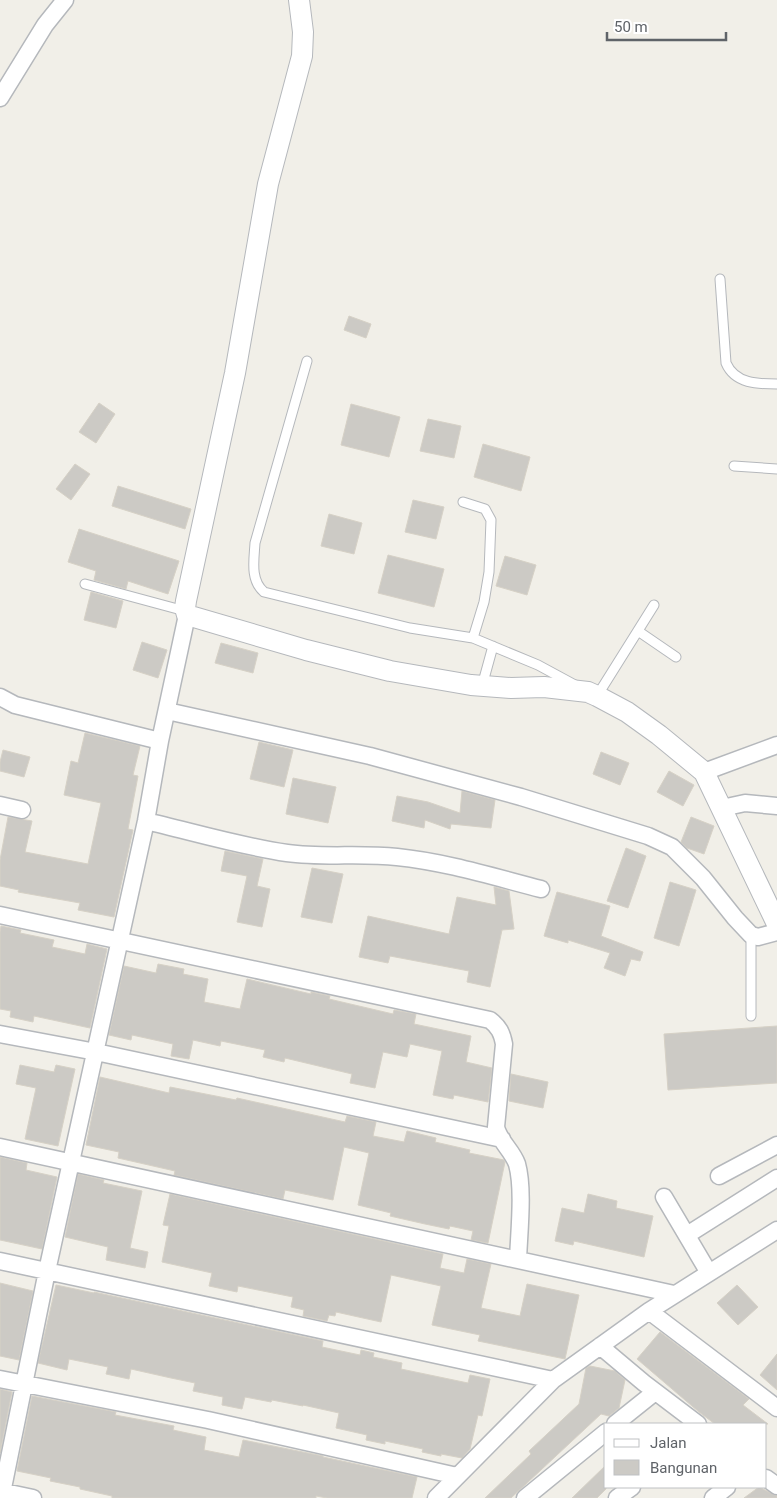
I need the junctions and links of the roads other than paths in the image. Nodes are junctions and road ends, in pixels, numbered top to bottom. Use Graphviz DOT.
graph roads {
  1 [pos="64,0"];
  2 [pos="299,0"];
  3 [pos="0,98"];
  4 [pos="720,279"];
  5 [pos="307,361"];
  6 [pos="777,384"];
  7 [pos="734,466"];
  8 [pos="777,469"];
  9 [pos="463,502"];
  10 [pos="84,584"];
  11 [pos="654,605"];
  12 [pos="186,613"];
  13 [pos="638,631"];
  14 [pos="473,638"];
  15 [pos="493,646"];
  16 [pos="676,657"];
  17 [pos="482,686"];
  18 [pos="593,694"];
  19 [pos="0,697"];
  20 [pos="167,711"];
  21 [pos="160,740"];
  22 [pos="777,745"];
  23 [pos="704,772"];
  24 [pos="0,805"];
  25 [pos="777,806"];
  26 [pos="722,808"];
  27 [pos="22,810"];
  28 [pos="146,821"];
  29 [pos="541,889"];
  30 [pos="0,915"];
  31 [pos="777,924"];
  32 [pos="777,932"];
  33 [pos="752,935"];
  34 [pos="120,940"];
  35 [pos="751,1016"];
  36 [pos="0,1034"];
  37 [pos="96,1052"];
  38 [pos="502,1139"];
  39 [pos="777,1145"];
  40 [pos="0,1147"];
  41 [pos="72,1162"];
  42 [pos="719,1176"];
  43 [pos="777,1178"];
  44 [pos="664,1197"];
  45 [pos="777,1230"];
  46 [pos="687,1235"];
  47 [pos="518,1260"];
  48 [pos="0,1261"];
  49 [pos="47,1271"];
  50 [pos="709,1272"];
  51 [pos="674,1294"];
  52 [pos="649,1311"];
  53 [pos="600,1346"];
  54 [pos="0,1378"];
  55 [pos="553,1380"];
  56 [pos="24,1384"];
  57 [pos="655,1392"];
  58 [pos="777,1408"];
  59 [pos="616,1423"];
  60 [pos="697,1423"];
  61 [pos="604,1434"];
  62 [pos="458,1476"];
  63 [pos="631,1488"];
  64 [pos="726,1488"];
  65 [pos="1,1494"];
  66 [pos="33,1498"];
  67 [pos="436,1498"];
  68 [pos="525,1498"];
  69 [pos="617,1498"];
  70 [pos="713,1498"];
  1 -- 3 [label="street"];
  2 -- 12 [label="street"];
  4 -- 6 [label="lane"];
  5 -- 14 [label="lane"];
  7 -- 8 [label="lane"];
  9 -- 14 [label="lane"];
  10 -- 12 [label="lane"];
  11 -- 13 [label="lane"];
  12 -- 17 [label="street"];
  12 -- 20 [label="street"];
  13 -- 16 [label="lane"];
  13 -- 18 [label="lane"];
  14 -- 15 [label="lane"];
  15 -- 17 [label="lane"];
  15 -- 18 [label="lane"];
  17 -- 18 [label="street"];
  18 -- 23 [label="street"];
  19 -- 21 [label="street"];
  20 -- 21 [label="street"];
  20 -- 33 [label="street"];
  21 -- 28 [label="street"];
  22 -- 23 [label="street"];
  23 -- 26 [label="street"];
  24 -- 27 [label="street"];
  25 -- 26 [label="street"];
  26 -- 31 [label="street"];
  28 -- 29 [label="street"];
  28 -- 34 [label="street"];
  30 -- 34 [label="street"];
  32 -- 33 [label="street"];
  33 -- 35 [label="lane"];
  34 -- 37 [label="street"];
  34 -- 38 [label="street"];
  36 -- 37 [label="street"];
  37 -- 38 [label="street"];
  37 -- 41 [label="street"];
  38 -- 47 [label="street"];
  39 -- 42 [label="street"];
  40 -- 41 [label="street"];
  41 -- 47 [label="street"];
  41 -- 49 [label="street"];
  43 -- 46 [label="street"];
  44 -- 46 [label="street"];
  45 -- 50 [label="street"];
  46 -- 50 [label="street"];
  47 -- 51 [label="street"];
  48 -- 49 [label="street"];
  49 -- 55 [label="street"];
  49 -- 56 [label="street"];
  50 -- 51 [label="street"];
  51 -- 52 [label="street"];
  52 -- 53 [label="street"];
  52 -- 58 [label="street"];
  53 -- 55 [label="street"];
  53 -- 57 [label="street"];
  54 -- 56 [label="street"];
  55 -- 62 [label="street"];
  56 -- 62 [label="street"];
  56 -- 65 [label="street"];
  57 -- 59 [label="street"];
  57 -- 60 [label="street"];
  61 -- 68 [label="street"];
  62 -- 67 [label="street"];
  63 -- 69 [label="street"];
  64 -- 70 [label="street"];
  65 -- 66 [label="street"];
}
